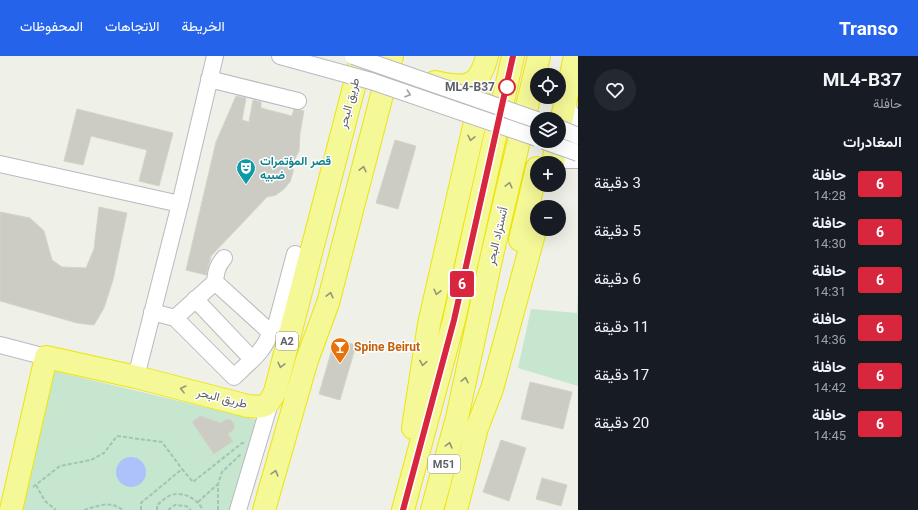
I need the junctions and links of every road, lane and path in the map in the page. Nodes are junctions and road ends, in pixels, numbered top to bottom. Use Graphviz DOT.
graph roads {
  1 [pos="215,56"];
  2 [pos="280,56"];
  3 [pos="353,56"];
  4 [pos="362,56"];
  5 [pos="392,56"];
  6 [pos="487,56"];
  7 [pos="513,56"];
  8 [pos="539,56"];
  9 [pos="561,56"];
  10 [pos="575,56"];
  11 [pos="560,68"];
  12 [pos="566,74"];
  13 [pos="416,77"];
  14 [pos="209,79"];
  15 [pos="371,81"];
  16 [pos="298,100"];
  17 [pos="566,104"];
  18 [pos="478,109"];
  19 [pos="530,119"];
  20 [pos="578,122"];
  21 [pos="566,131"];
  22 [pos="530,135"];
  23 [pos="578,136"];
  24 [pos="564,148"];
  25 [pos="578,153"];
  26 [pos="566,160"];
  27 [pos="578,160"];
  28 [pos="0,164"];
  29 [pos="531,192"];
  30 [pos="180,204"];
  31 [pos="533,236"];
  32 [pos="295,254"];
  33 [pos="224,258"];
  34 [pos="215,282"];
  35 [pos="195,299"];
  36 [pos="152,312"];
  37 [pos="175,318"];
  38 [pos="270,332"];
  39 [pos="0,345"];
  40 [pos="46,357"];
  41 [pos="252,358"];
  42 [pos="307,360"];
  43 [pos="136,377"];
  44 [pos="270,403"];
  45 [pos="477,428"];
  46 [pos="242,448"];
  47 [pos="242,452"];
  48 [pos="182,469"];
  49 [pos="218,484"];
  50 [pos="21,495"];
  51 [pos="198,502"];
  52 [pos="405,504"];
  53 [pos="56,510"];
  54 [pos="84,510"];
  55 [pos="123,510"];
  56 [pos="142,510"];
  57 [pos="157,510"];
  58 [pos="168,510"];
  59 [pos="192,510"];
  60 [pos="203,510"];
  61 [pos="218,510"];
  62 [pos="238,510"];
  63 [pos="264,510"];
  64 [pos="432,510"];
  65 [pos="456,510"];
  1 -- 14 [label="street"];
  2 -- 15 [label="street, bridge"];
  3 -- 13 [label="street, bridge"];
  4 -- 44 [label="highway, طريق البحر / A2, one-way"];
  42 -- 5 [label="highway, A2, one-way"];
  6 -- 13 [label="highway, bridge"];
  7 -- 52 [label="highway, أتستراد البحر / M51"];
  64 -- 8 [label="highway, أتستراد البحر / M51, one-way"];
  9 -- 11 [label="highway"];
  10 -- 12 [label="highway"];
  13 -- 18 [label="street, bridge"];
  14 -- 16 [label="street"];
  14 -- 30 [label="street"];
  15 -- 18 [label="street, one-way, bridge"];
  15 -- 42 [label="highway"];
  17 -- 20 [label="street"];
  18 -- 19 [label="street, bridge"];
  18 -- 22 [label="street, bridge"];
  18 -- 52 [label="highway, one-way"];
  21 -- 23 [label="street, bridge"];
  24 -- 25 [label="street, bridge"];
  26 -- 27 [label="street"];
  28 -- 30 [label="street"];
  29 -- 45 [label="highway"];
  30 -- 36 [label="street"];
  31 -- 45 [label="highway"];
  32 -- 38 [label="street"];
  33 -- 34 [label="street"];
  34 -- 35 [label="street"];
  34 -- 38 [label="street"];
  35 -- 37 [label="street"];
  35 -- 41 [label="street"];
  36 -- 37 [label="street"];
  36 -- 43 [label="street"];
  37 -- 41 [label="street"];
  38 -- 41 [label="street"];
  39 -- 40 [label="street"];
  40 -- 43 [label="highway, طريق البحر"];
  40 -- 50 [label="highway"];
  63 -- 42 [label="highway, A2, one-way"];
  44 -- 43 [label="highway, طريق البحر, one-way"];
  44 -- 62 [label="street"];
  45 -- 65 [label="highway"];
  46 -- 48 [label="path"];
  47 -- 49 [label="path"];
  48 -- 50 [label="path"];
  48 -- 56 [label="path"];
  49 -- 51 [label="path"];
  49 -- 61 [label="path"];
  50 -- 53 [label="path"];
  51 -- 57 [label="path"];
  51 -- 60 [label="path"];
  54 -- 55 [label="path"];
  58 -- 59 [label="path"];
}
